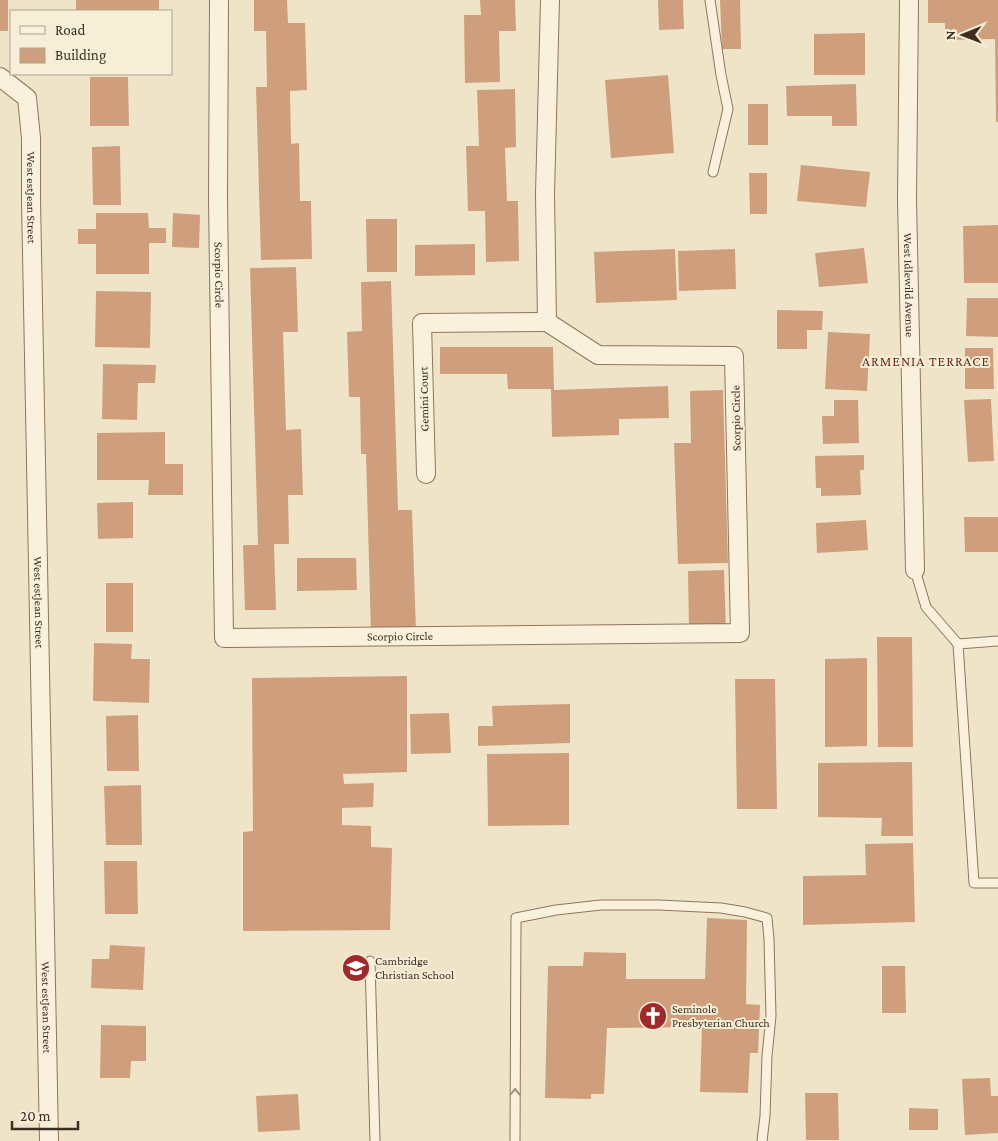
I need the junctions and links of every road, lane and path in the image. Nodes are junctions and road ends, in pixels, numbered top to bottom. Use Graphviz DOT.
graph roads {
  1 [pos="219,0"];
  2 [pos="550,0"];
  3 [pos="710,0"];
  4 [pos="909,0"];
  5 [pos="0,77"];
  6 [pos="713,172"];
  7 [pos="547,322"];
  8 [pos="426,474"];
  9 [pos="914,570"];
  10 [pos="998,641"];
  11 [pos="958,644"];
  12 [pos="998,883"];
  13 [pos="370,961"];
  14 [pos="49,1141"];
  15 [pos="375,1141"];
  16 [pos="515,1141"];
  17 [pos="762,1141"];
  1 -- 7 [label="street, Scorpio Circle"];
  2 -- 7 [label="street"];
  3 -- 6 [label="lane"];
  4 -- 9 [label="street, West Idlewild Avenue"];
  5 -- 14 [label="street, West estJean Street"];
  7 -- 8 [label="street, Gemini Court"];
  9 -- 11 [label="lane"];
  10 -- 11 [label="lane"];
  11 -- 12 [label="lane"];
  13 -- 15 [label="lane"];
  16 -- 17 [label="lane, one-way"];
}
